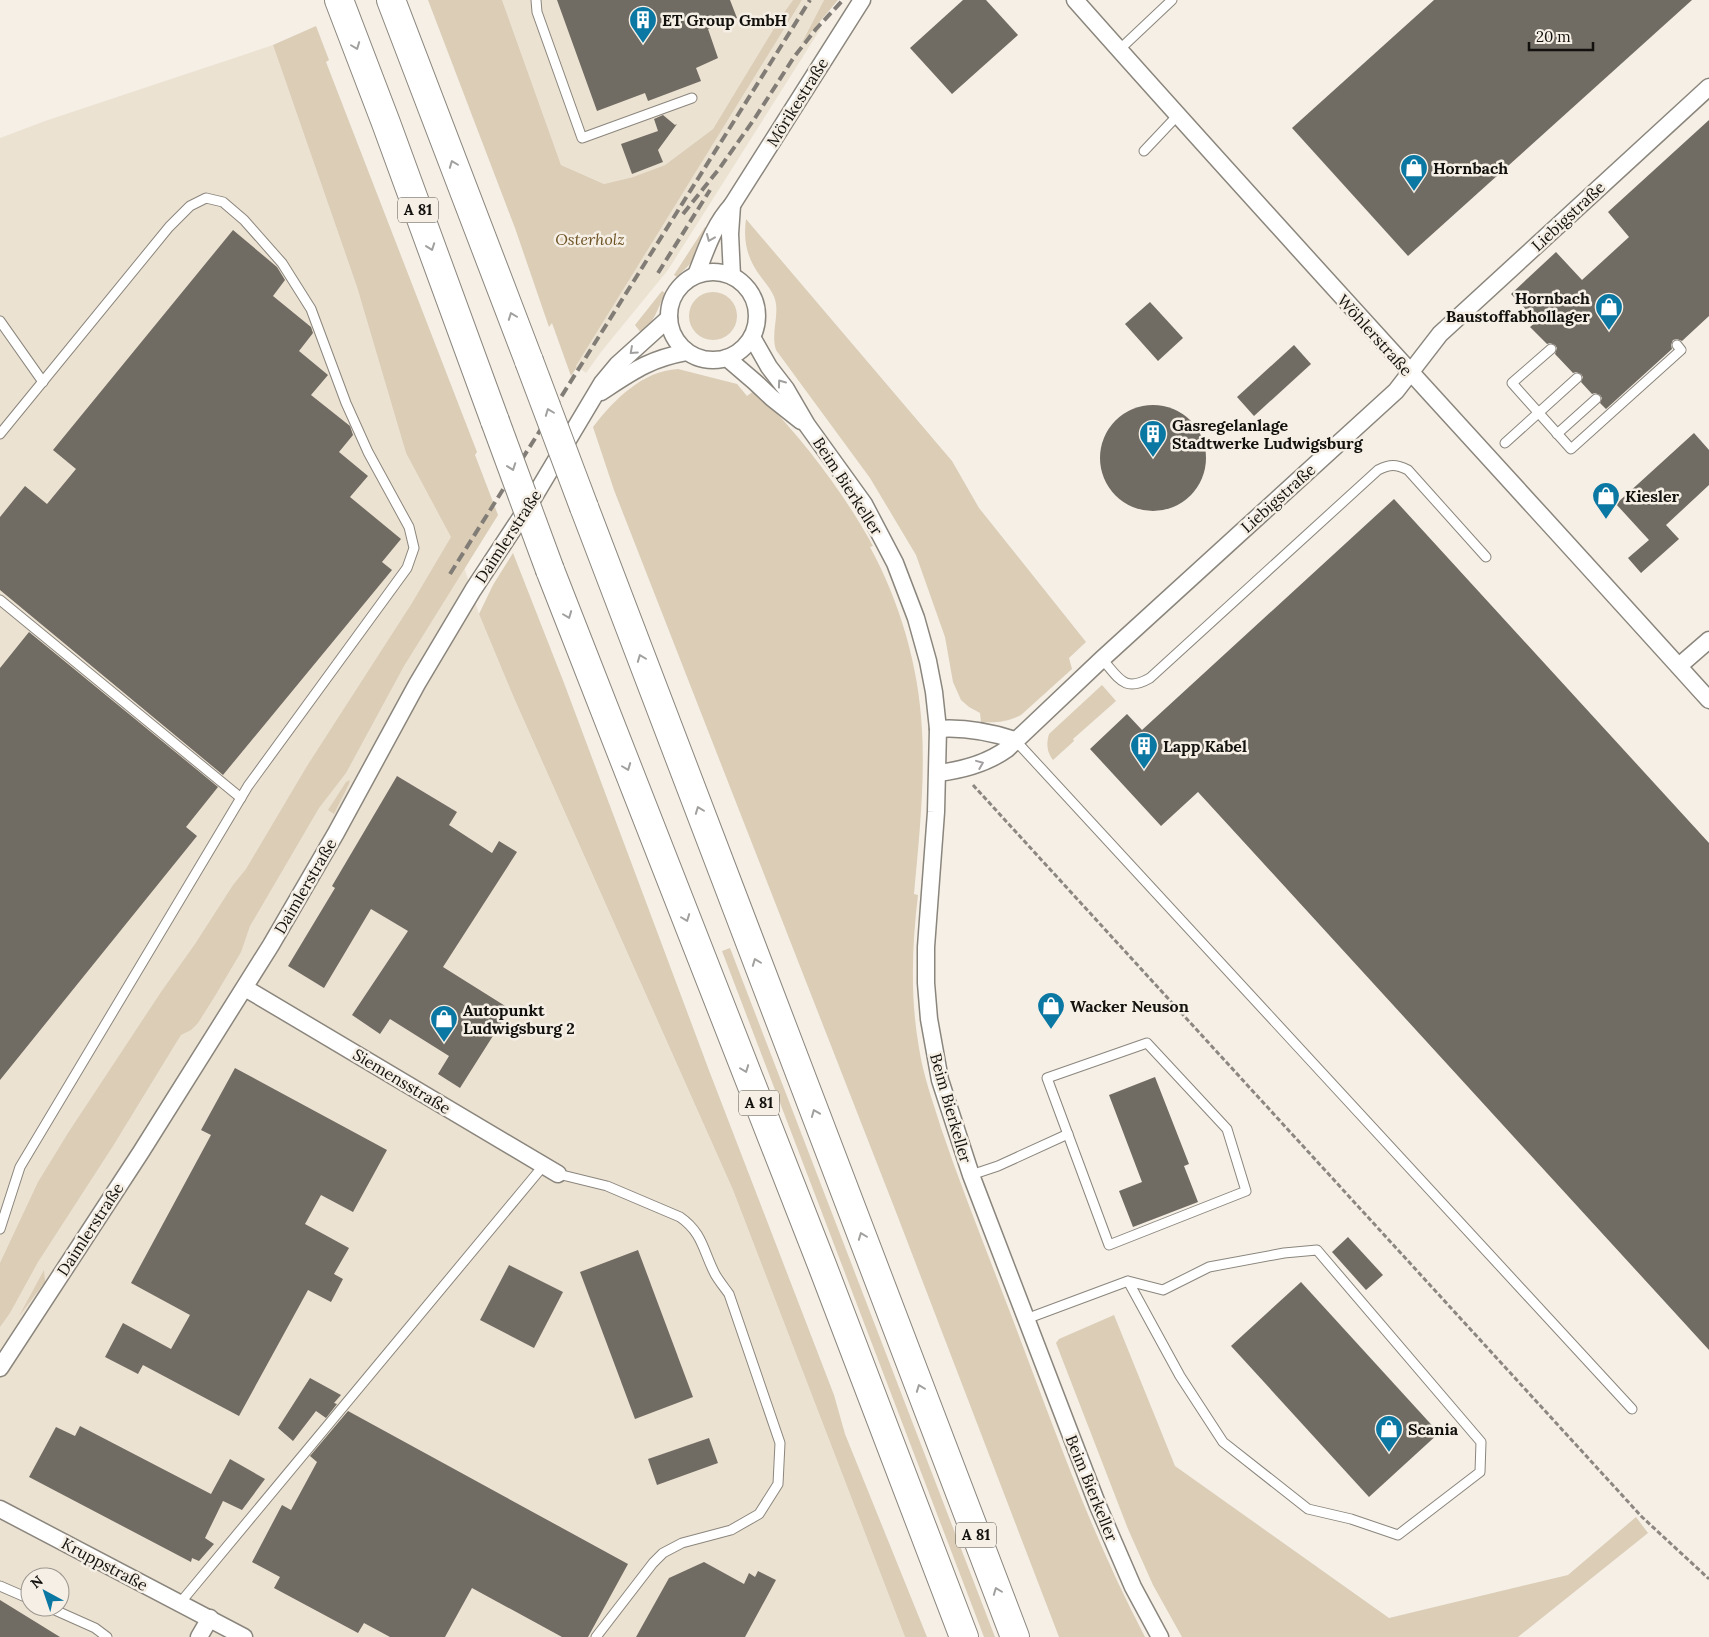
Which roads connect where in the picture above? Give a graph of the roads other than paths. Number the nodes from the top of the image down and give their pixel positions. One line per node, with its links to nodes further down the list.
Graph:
1 (339, 0): 61 (highway, A 81, one-way to 61, bridge)
2 (391, 0): 62 (highway, A 81, one-way to 2, bridge)
3 (536, 0): 9 (lane)
4 (862, 0): 12 (street, Mörikestraße)
5 (1075, 0): 7 (street, Wöhlerstraße)
6 (1172, 0): 7 (lane)
7 (1119, 50): 10 (street, Wöhlerstraße)
8 (1709, 86): 22 (street, Liebigstraße)
9 (692, 98)
10 (1177, 116): 11 (lane); 22 (street, Wöhlerstraße)
11 (1144, 151)
12 (732, 205): 13 (street, Mörikestraße, one-way to 13); 14 (street, Mörikestraße)
13 (696, 276): 14 (street); 15 (street)
14 (732, 276): 17 (street)
15 (669, 318): 20 (street); 25 (street, Daimlerstraße, one-way to 25)
16 (0, 321): 24 (lane)
17 (752, 337): 21 (street); 28 (street, Beim Bierkeller, one-way to 17)
18 (1677, 345): 30 (lane)
19 (1551, 349): 27 (lane)
20 (687, 352): 21 (street); 25 (street, Daimlerstraße)
21 (727, 358): 28 (street, Beim Bierkeller)
22 (1410, 373): 35 (street, Liebigstraße); 36 (street, Wöhlerstraße)
23 (1578, 378): 27 (lane)
24 (43, 382): 29 (lane); 41 (lane)
25 (595, 396): 42 (street, Daimlerstraße)
26 (1596, 399): 30 (lane)
27 (1538, 413): 30 (lane); 31 (lane)
28 (806, 425): 38 (street, Beim Bierkeller)
29 (0, 434)
30 (1557, 434)
31 (1505, 443)
32 (1486, 557): 35 (lane)
33 (0, 600): 41 (lane)
34 (1709, 640): 36 (street)
35 (1102, 659): 39 (street, Liebigstraße)
36 (1679, 666): 37 (street, Wöhlerstraße)
37 (1709, 700)
38 (938, 729): 39 (street); 40 (street, Beim Bierkeller)
39 (1016, 740): 40 (street, Liebigstraße, one-way to 39); 50 (lane)
40 (938, 773): 45 (street, Beim Bierkeller)
41 (241, 798): 46 (lane)
42 (244, 988): 44 (street, Siemensstraße); 49 (street, Daimlerstraße)
43 (1068, 1134): 43 (lane); 45 (lane)
44 (551, 1170): 54 (lane); 60 (lane)
45 (971, 1175): 48 (street, Beim Bierkeller)
46 (0, 1229)
47 (1128, 1281): 47 (lane); 48 (lane)
48 (1026, 1318): 63 (street, Beim Bierkeller)
49 (0, 1368)
50 (1632, 1409)
51 (0, 1509): 54 (street, Kruppstraße)
52 (0, 1586): 53 (lane)
53 (20, 1595)
54 (180, 1603): 56 (street, Kruppstraße)
55 (70, 1617): 57 (lane)
56 (210, 1618): 58 (street); 59 (street, Kruppstraße)
57 (107, 1637)
58 (199, 1637)
59 (244, 1637)
60 (596, 1637)
61 (964, 1637)
62 (1015, 1637)
63 (1160, 1637)

